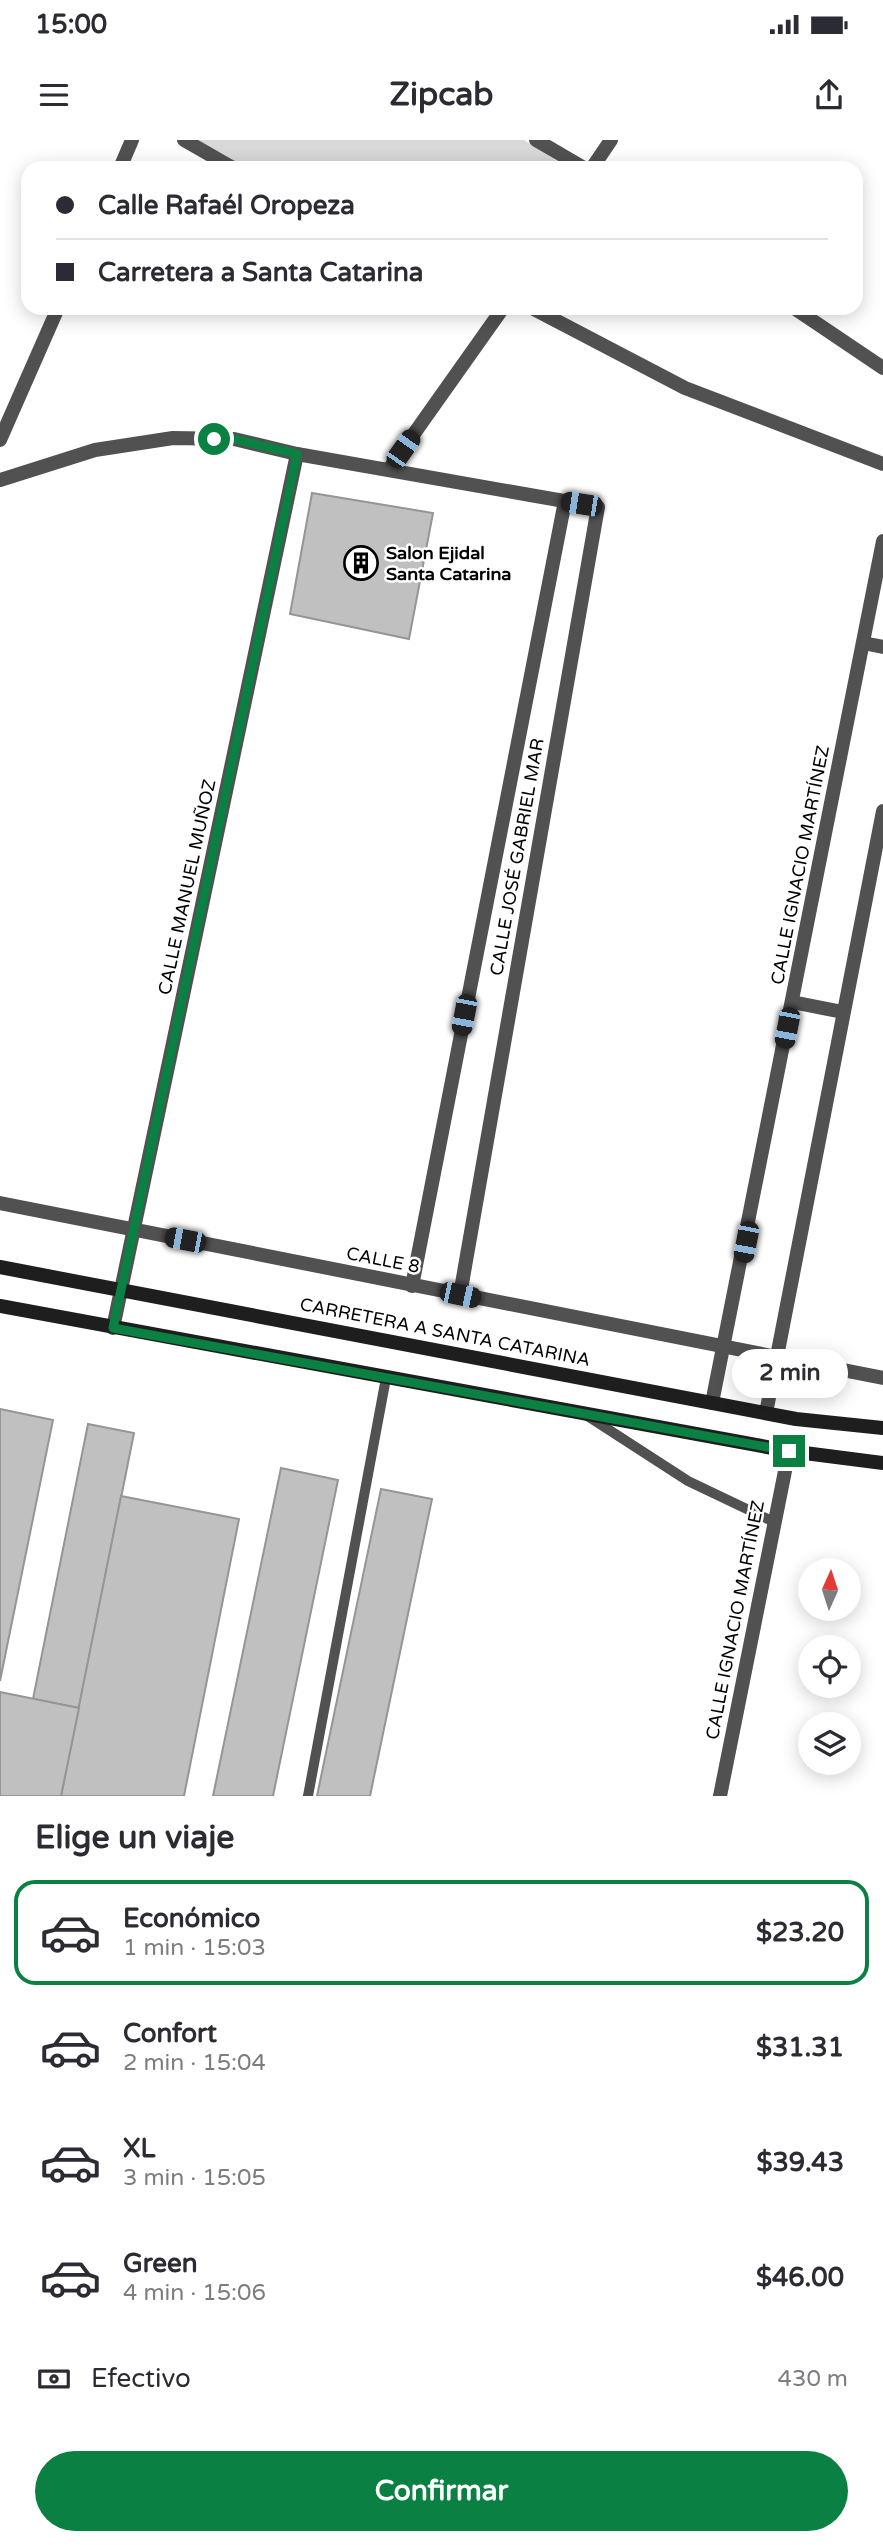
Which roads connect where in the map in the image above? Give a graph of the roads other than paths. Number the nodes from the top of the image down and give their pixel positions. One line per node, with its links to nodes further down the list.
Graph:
1 (132, 140): 5 (street)
2 (184, 140): 6 (street)
3 (536, 140): 7 (street)
4 (611, 140): 8 (street)
5 (123, 161)
6 (221, 161)
7 (572, 161)
8 (597, 161)
9 (55, 315): 14 (street)
10 (498, 315): 17 (street)
11 (546, 315): 16 (street)
12 (804, 315): 13 (street)
13 (883, 368)
14 (0, 440)
15 (297, 454): 17 (street); 18 (street); 27 (street, CALLE MANUEL MUÑOZ)
16 (883, 464)
17 (389, 469): 19 (street)
18 (0, 480)
19 (565, 502): 29 (street, CALLE JOSÉ GABRIEL MAR); 31 (street, CALLE JOSÉ GABRIEL MAR)
20 (883, 541): 21 (street, CALLE IGNACIO MARTÍNEZ)
21 (863, 643): 22 (street); 24 (street, CALLE IGNACIO MARTÍNEZ)
22 (883, 647)
23 (883, 811): 25 (street)
24 (792, 1002): 25 (street); 34 (street, CALLE IGNACIO MARTÍNEZ)
25 (843, 1012): 35 (street)
26 (0, 1203): 27 (street, CALLE 8)
27 (134, 1230): 29 (street, CALLE 8); 30 (street, CALLE MANUEL MUÑOZ)
28 (0, 1267): 30 (main road, CARRETERA A SANTA CATARINA)
29 (412, 1286): 31 (street, CALLE 8)
30 (122, 1290): 33 (street, CALLE MANUEL MUÑOZ); 38 (main road, CARRETERA A SANTA CATARINA)
31 (460, 1295): 34 (street, CALLE 8)
32 (0, 1306): 33 (main road)
33 (113, 1328): 36 (main road)
34 (724, 1348): 35 (street, CALLE 8); 38 (street, CALLE IGNACIO MARTÍNEZ)
35 (775, 1359): 37 (street, CALLE 8); 40 (street)
36 (386, 1378): 39 (main road); 45 (lane)
37 (883, 1378)
38 (712, 1403): 40 (main road, CARRETERA A SANTA CATARINA)
39 (584, 1413): 42 (main road); 44 (lane)
40 (766, 1413): 41 (main road, CARRETERA A SANTA CATARINA)
41 (883, 1428)
42 (789, 1451): 43 (main road); 44 (street, CALLE IGNACIO MARTÍNEZ)
43 (883, 1463)
44 (774, 1522): 46 (street, CALLE IGNACIO MARTÍNEZ)
45 (308, 1796)
46 (720, 1796)

